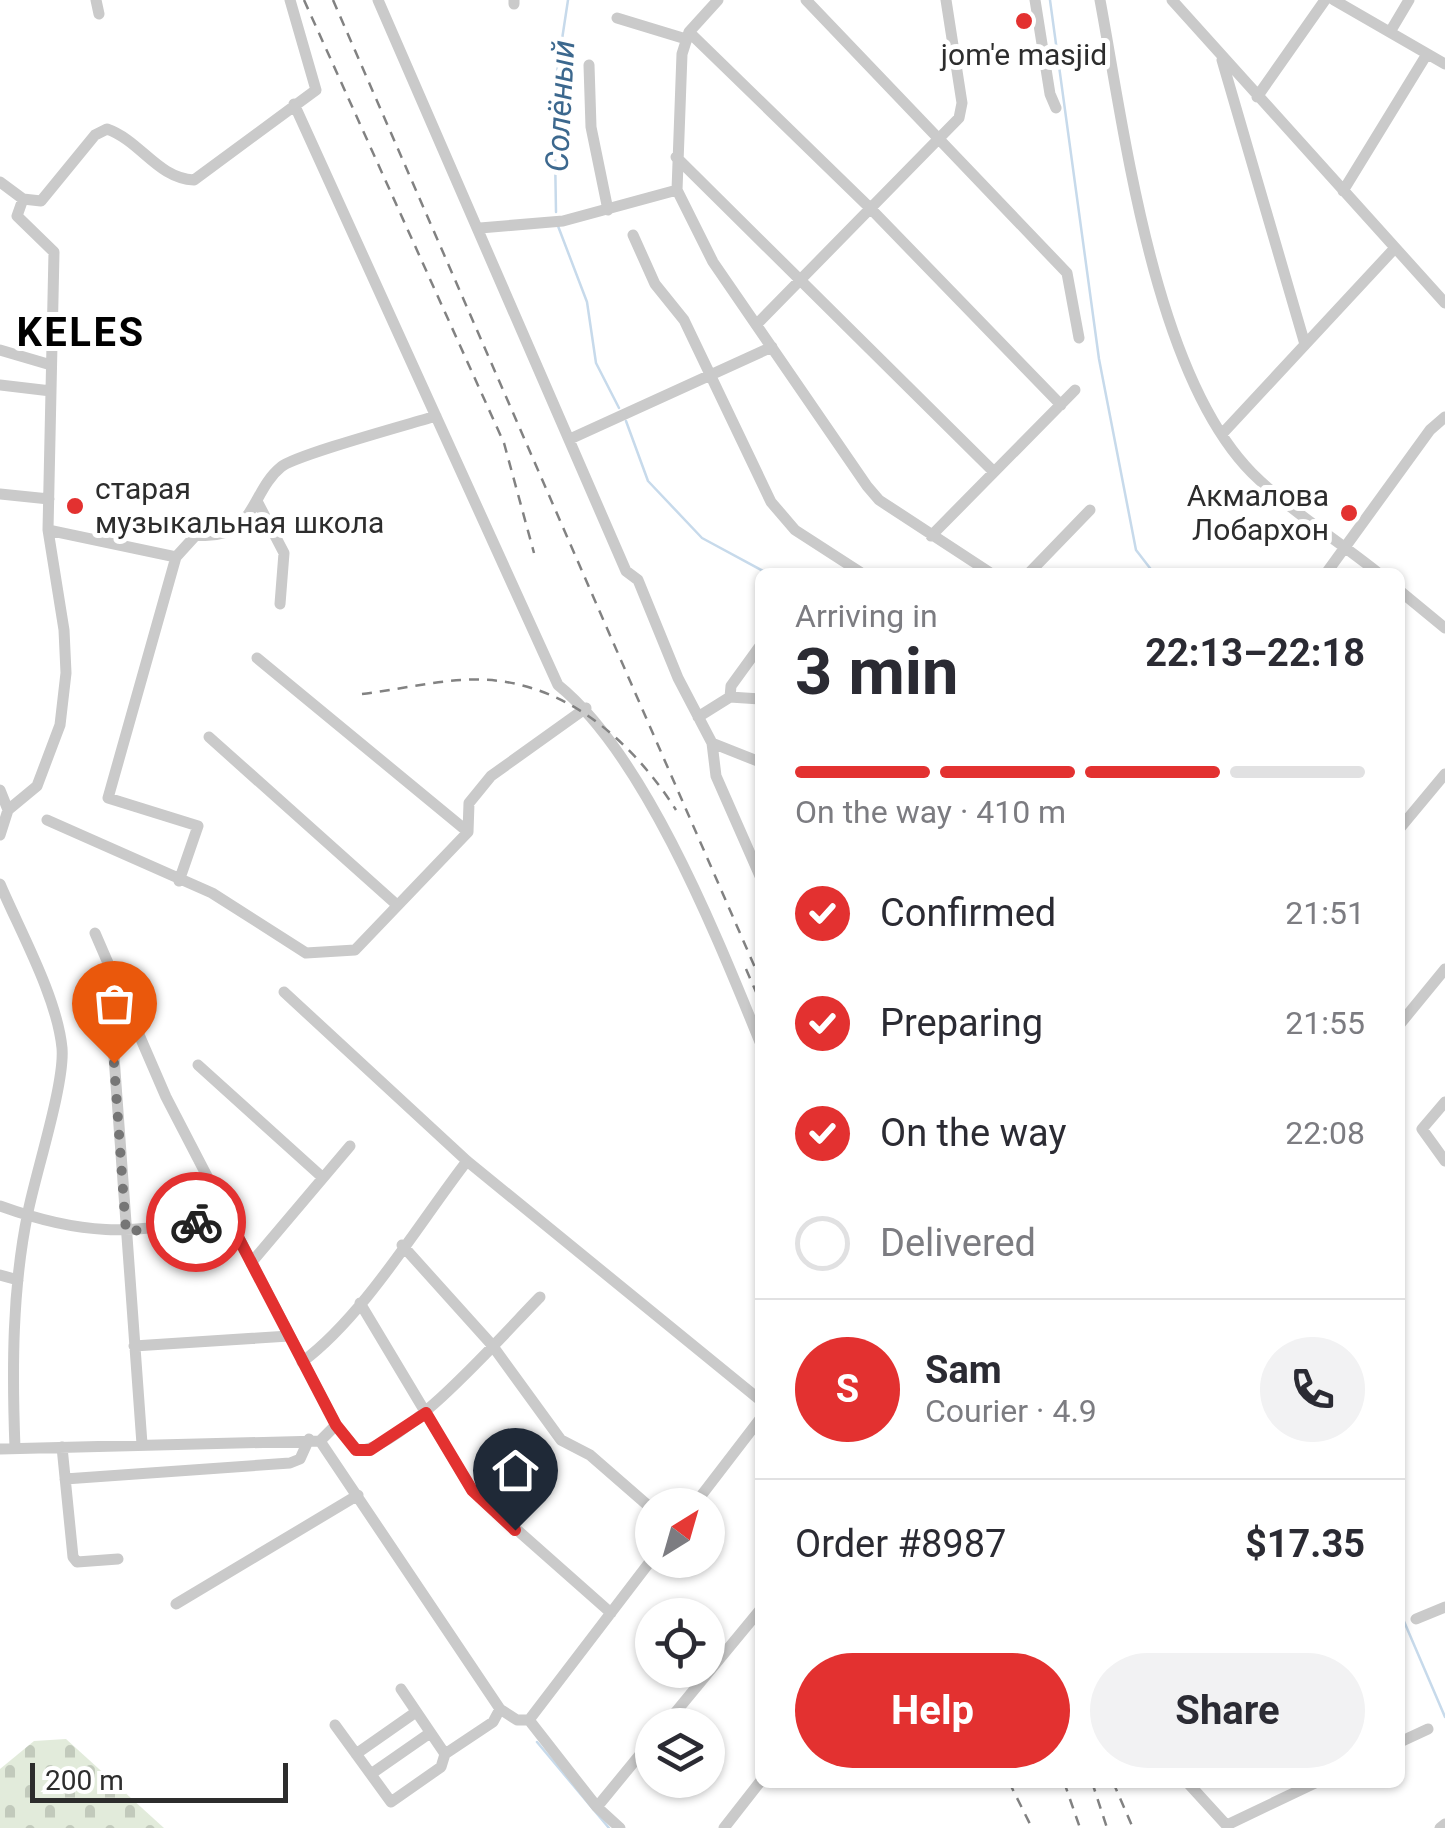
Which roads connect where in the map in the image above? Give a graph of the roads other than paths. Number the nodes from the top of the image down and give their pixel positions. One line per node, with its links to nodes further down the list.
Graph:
1 (96, 0): 13 (street)
2 (290, 0): 22 (street)
3 (378, 0): 32 (street)
4 (718, 0): 16 (street)
5 (806, 0): 24 (street)
6 (946, 0): 24 (street)
7 (1035, 0): 23 (street)
8 (1100, 0): 50 (street)
9 (1172, 0): 18 (street)
10 (1324, 0): 21 (street)
11 (1334, 0): 15 (street)
12 (1410, 0): 15 (street)
13 (99, 14)
14 (617, 18): 16 (street)
15 (1390, 32): 17 (street)
16 (687, 35): 25 (street); 30 (street)
17 (1427, 54): 19 (street); 28 (street)
18 (1221, 56): 21 (street); 39 (street)
19 (1445, 64)
20 (589, 65): 31 (street)
21 (1258, 97): 28 (street)
22 (294, 104): 29 (street); 48 (street)
23 (1056, 108)
24 (939, 138): 30 (street); 38 (street)
25 (676, 157): 27 (street); 35 (street)
26 (0, 182): 29 (street)
27 (676, 190): 31 (street); 37 (street)
28 (1343, 191): 34 (street)
29 (23, 198): 42 (street)
30 (870, 208): 35 (street); 47 (street)
31 (608, 210): 32 (street)
32 (480, 228): 51 (street)
33 (633, 235): 43 (street)
34 (1394, 249): 36 (street); 39 (street)
35 (801, 279): 37 (street); 52 (street)
36 (1445, 303)
37 (758, 324): 40 (street)
38 (1078, 338)
39 (1304, 342): 50 (street)
40 (772, 347): 43 (street); 58 (street)
41 (0, 350): 42 (street)
42 (52, 365): 46 (street)
43 (711, 377): 51 (street); 61 (street)
44 (0, 385): 46 (street)
45 (1075, 390): 47 (street)
46 (51, 391): 54 (street)
47 (1061, 405): 52 (street)
48 (436, 416): 55 (street); 73 (street)
49 (1445, 418): 59 (street)
50 (1222, 434): 59 (street)
51 (570, 439): 74 (street)
52 (994, 472): 58 (street)
53 (0, 494): 54 (street)
54 (49, 499): 57 (street)
55 (258, 502): 60 (street); 67 (street)
56 (1090, 510): 63 (street)
57 (48, 530): 60 (street); 80 (street)
58 (931, 536): 62 (street)
59 (1344, 546): 64 (street); 65 (street)
60 (176, 557): 86 (street)
61 (854, 568)
62 (982, 568)
63 (1034, 568)
64 (1330, 568)
65 (1372, 568)
66 (1405, 595): 68 (street)
67 (280, 604)
68 (1445, 628)
69 (755, 653): 71 (street)
70 (257, 658): 83 (street)
71 (730, 696): 72 (street); 74 (street)
72 (755, 698)
73 (586, 708): 83 (street); 94 (street)
74 (698, 717): 76 (street)
75 (209, 737): 88 (street)
76 (712, 743): 77 (street); 85 (street)
77 (755, 760)
78 (1445, 774): 82 (street)
79 (0, 790): 80 (street)
80 (8, 810): 84 (street)
81 (47, 820): 86 (street)
82 (1405, 822)
83 (468, 832): 88 (street)
84 (0, 834)
85 (755, 865)
86 (179, 881): 88 (street)
87 (0, 884): 102 (street)
88 (397, 906)
89 (95, 933): 103 (street)
90 (1445, 969): 92 (street)
91 (284, 992): 98 (street)
92 (1405, 1018)
93 (112, 1030): 104 (street)
94 (755, 1031)
95 (198, 1064): 100 (street)
96 (1445, 1102): 99 (street)
97 (350, 1146): 100 (street)
98 (468, 1161): 105 (street); 116 (street)
99 (1445, 1161)
100 (322, 1178): 106 (street)
101 (0, 1206): 102 (street)
102 (27, 1215): 104 (street); 108 (street)
103 (228, 1218): 104 (street); 106 (street)
104 (126, 1232): 113 (street)
105 (402, 1245): 110 (street); 112 (street)
106 (251, 1262): 111 (street)
107 (0, 1276): 108 (street)
108 (18, 1280): 115 (street)
109 (540, 1297): 112 (street)
110 (360, 1303): 114 (street); 117 (street)
111 (289, 1336): 113 (street); 114 (street)
112 (492, 1345): 117 (street); 127 (street)
113 (134, 1346): 121 (street)
114 (302, 1362): 118 (street)
115 (6, 1376): 123 (street)
116 (755, 1396)
117 (426, 1413): 118 (street); 133 (street)
118 (336, 1425): 120 (street)
119 (755, 1426): 126 (street)
120 (314, 1440): 121 (street); 125 (street); 128 (street)
121 (142, 1444): 122 (street)
122 (62, 1447): 123 (street); 125 (street)
123 (15, 1448): 124 (street)
124 (0, 1449)
125 (65, 1479): 129 (street)
126 (707, 1488)
127 (635, 1494)
128 (358, 1495): 131 (street); 138 (street)
129 (118, 1559)
130 (638, 1578): 133 (street)
131 (176, 1604)
132 (1445, 1607): 135 (street)
133 (611, 1613): 140 (street)
134 (755, 1616): 137 (street)
135 (1416, 1619)
136 (401, 1689): 139 (street)
137 (679, 1708)
138 (500, 1709): 140 (street); 146 (street)
139 (416, 1712): 143 (street); 145 (street)
140 (530, 1720): 152 (street)
141 (335, 1725): 145 (street)
142 (1428, 1729): 144 (street)
143 (430, 1732): 146 (street); 148 (street)
144 (1405, 1740)
145 (356, 1754): 148 (street)
146 (445, 1754): 148 (street)
147 (635, 1761): 152 (street)
148 (371, 1774)
149 (755, 1788): 155 (street)
150 (1193, 1788): 153 (street)
151 (1304, 1788): 153 (street)
152 (598, 1808): 154 (street)
153 (1228, 1827)
154 (620, 1828)
155 (724, 1828)

